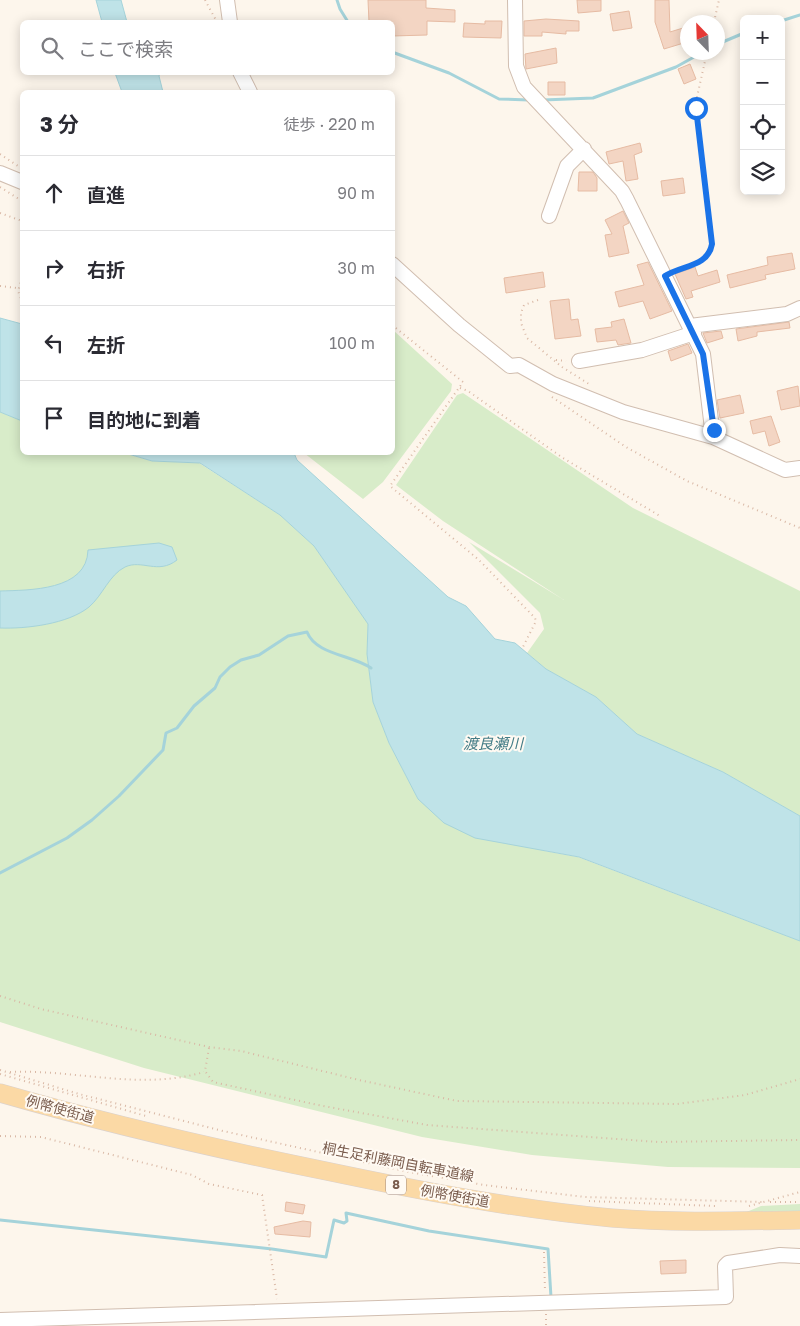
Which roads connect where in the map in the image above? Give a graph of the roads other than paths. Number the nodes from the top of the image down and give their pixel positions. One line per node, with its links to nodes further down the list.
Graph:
1 (227, 0): 3 (street)
2 (515, 0): 6 (street)
3 (230, 20)
4 (242, 75): 5 (street)
5 (249, 90)
6 (584, 149): 9 (street); 12 (street)
7 (0, 173): 8 (street)
8 (20, 181)
9 (549, 216)
10 (395, 267): 14 (street)
11 (800, 308): 12 (street)
12 (692, 329): 13 (street); 14 (street)
13 (579, 361)
14 (713, 437): 15 (street)
15 (800, 468)
16 (0, 1093): 17 (main road, 例幣使街道 / 8)
17 (800, 1220)
18 (800, 1256): 19 (street)
19 (0, 1320)

